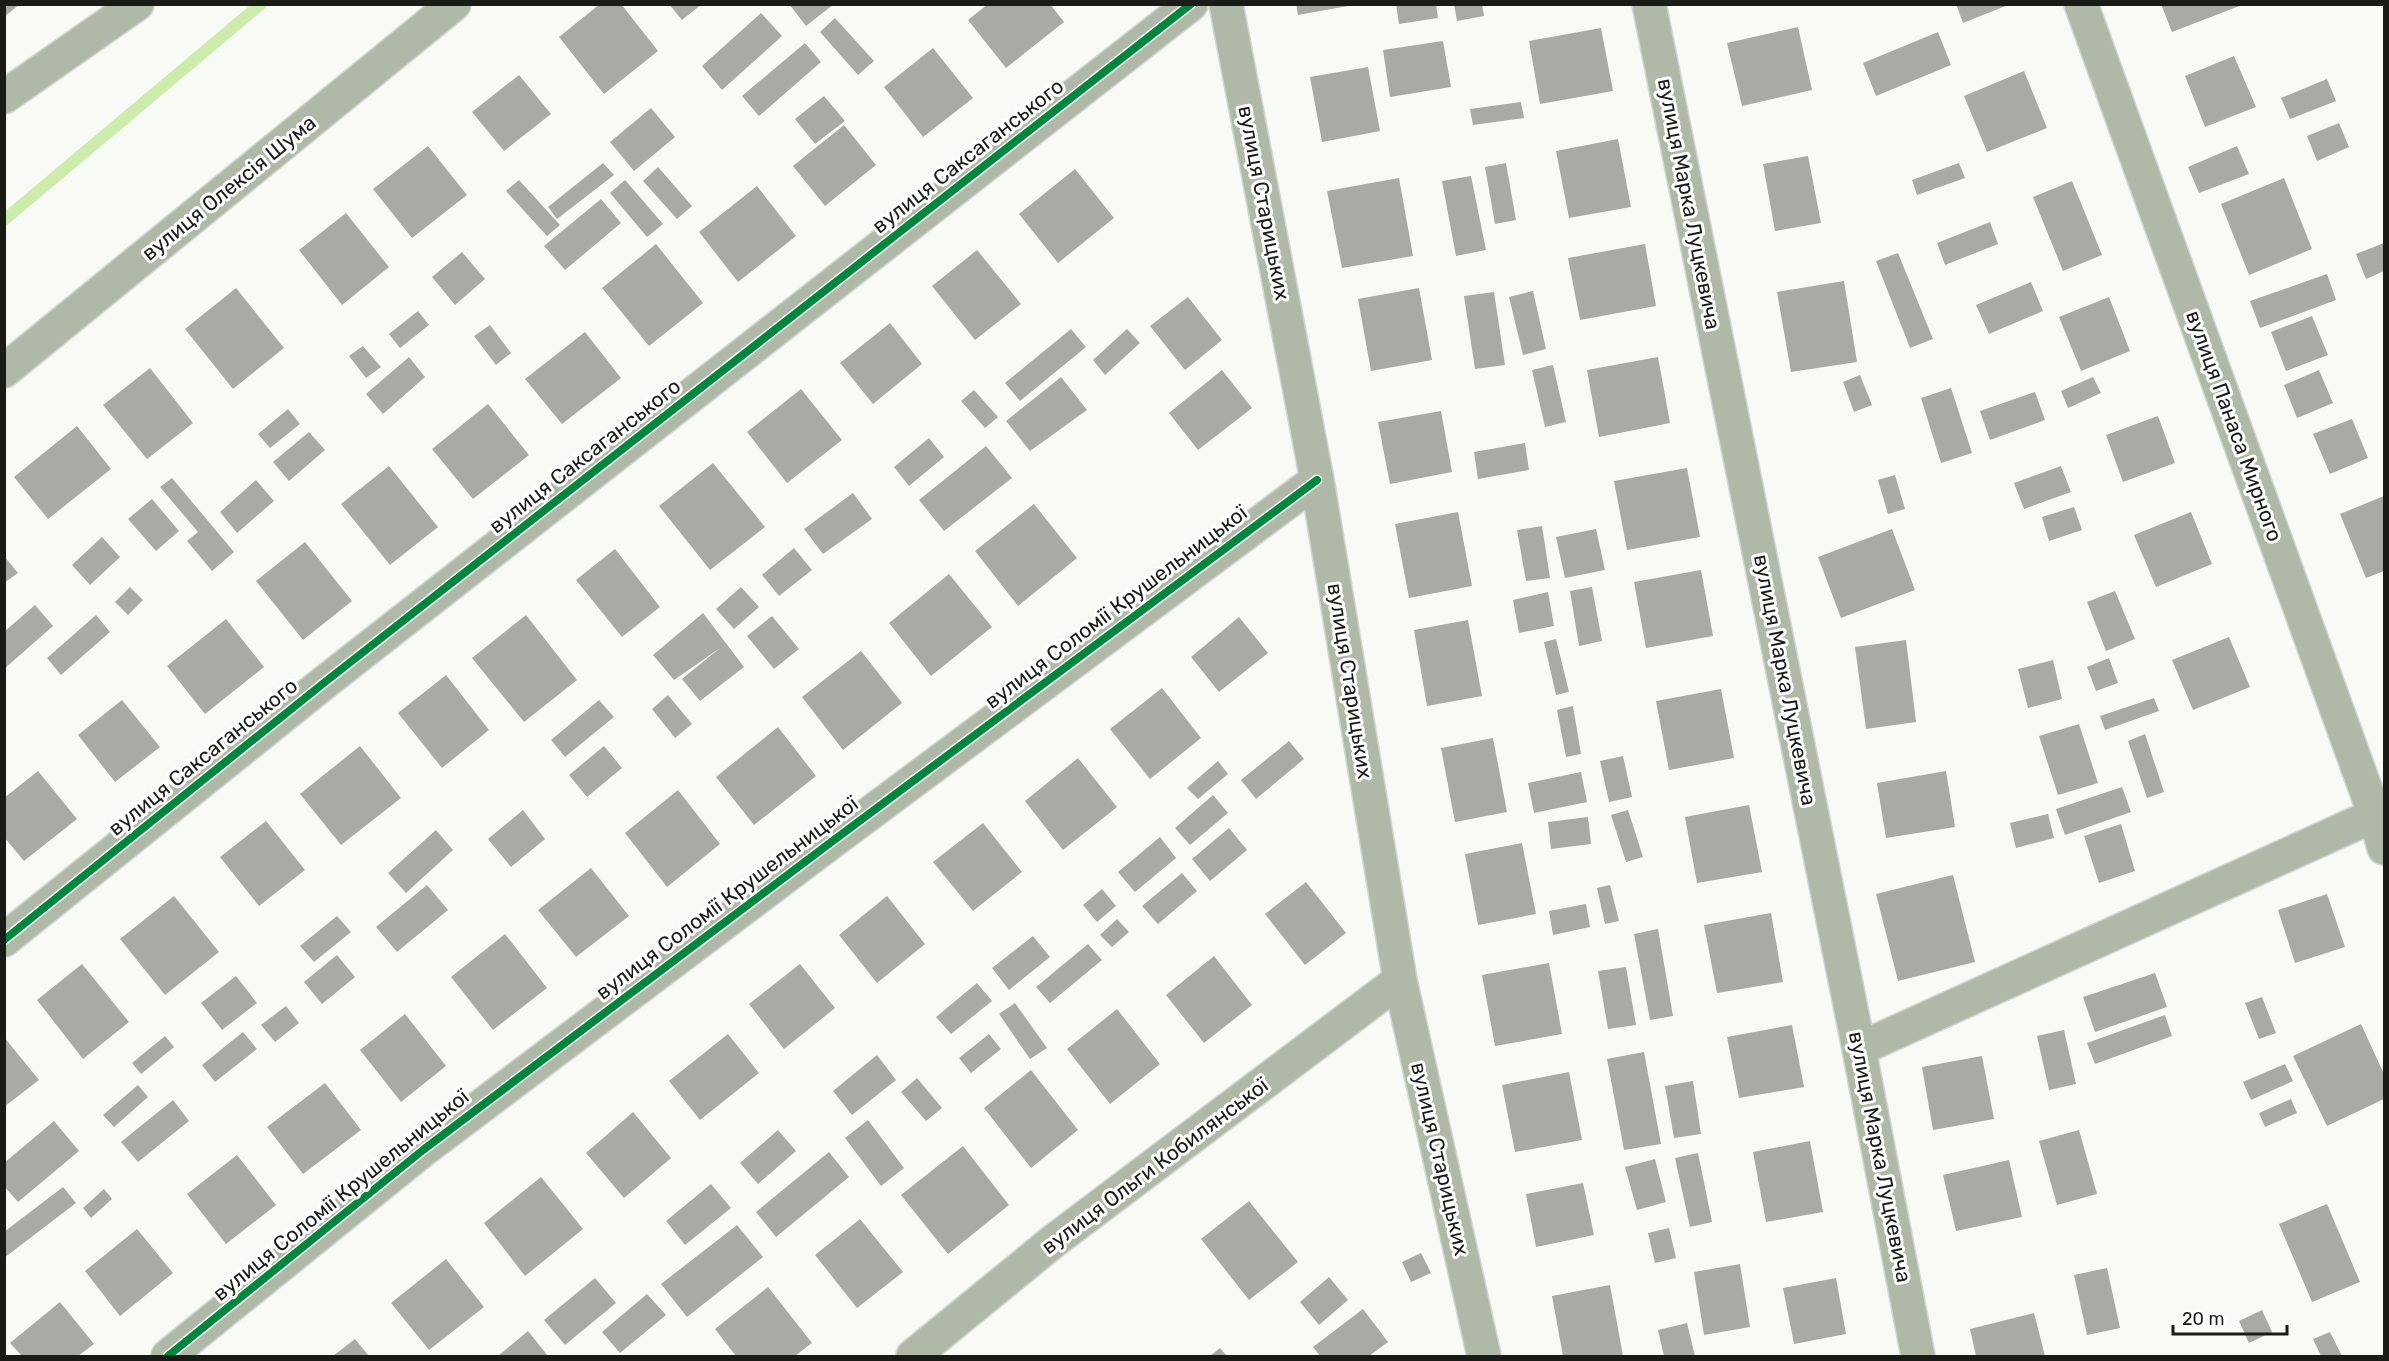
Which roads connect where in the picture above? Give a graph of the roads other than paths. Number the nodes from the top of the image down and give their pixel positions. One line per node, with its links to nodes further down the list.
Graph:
1 (137, 4): 7 (street)
2 (1191, 4): 12 (street, вулиця Саксаганського)
3 (1226, 4): 9 (street, вулиця Старицьких)
4 (1650, 4): 14 (street, вулиця Марка Луцкевича)
5 (2081, 4): 10 (street, вулиця Панаса Мирного)
6 (453, 5): 8 (street, вулиця Олексія Шума)
7 (4, 97)
8 (4, 371)
9 (1317, 480): 13 (street, вулиця Старицьких); 15 (street, вулиця Соломії Крушельницької)
10 (2374, 815): 11 (street, вулиця Панаса Мирного); 14 (street)
11 (2385, 848)
12 (4, 940)
13 (1400, 980): 16 (street, вулиця Ольги Кобилянської); 17 (street, вулиця Старицьких)
14 (1859, 1049): 18 (street, вулиця Марка Луцкевича)
15 (168, 1356)
16 (913, 1356)
17 (1484, 1356)
18 (1918, 1356)

